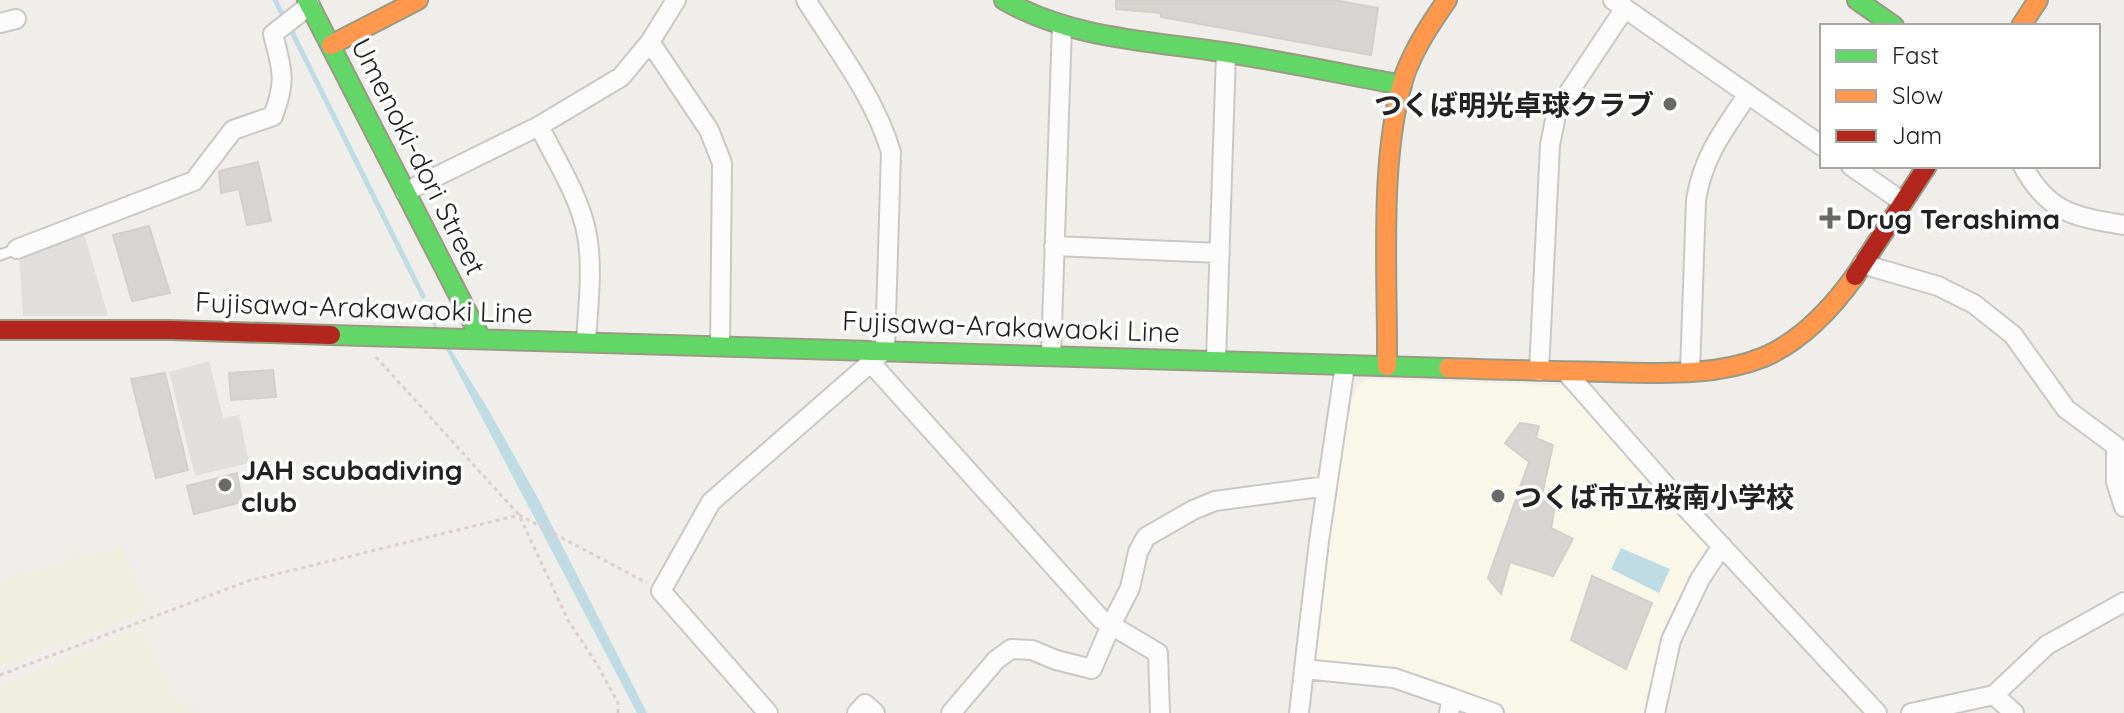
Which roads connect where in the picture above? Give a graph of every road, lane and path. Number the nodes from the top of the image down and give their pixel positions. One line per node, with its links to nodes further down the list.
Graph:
1 (418, 0): 15 (main road)
2 (676, 0): 14 (street)
3 (806, 0): 36 (street)
4 (1004, 0): 10 (main road)
5 (1447, 0): 17 (main road)
6 (1857, 0): 11 (main road)
7 (2038, 0): 12 (main road)
8 (308, 3): 15 (main road, Umenoki-dori Street); 28 (street)
9 (1619, 4): 18 (street); 41 (street)
10 (1041, 9): 13 (main road)
11 (1891, 24)
12 (2022, 24)
13 (1062, 25): 16 (main road); 27 (street)
14 (650, 42): 19 (street); 35 (street)
15 (331, 45): 24 (main road, Umenoki-dori Street)
16 (1226, 53): 17 (main road); 29 (street)
17 (1402, 85): 40 (main road)
18 (1748, 94): 20 (street); 43 (street)
19 (539, 126): 24 (street); 34 (street)
20 (1820, 145)
21 (1854, 168): 25 (street)
22 (1926, 168): 25 (main road, Fujisawa-Arakawaoki Line)
23 (2024, 168): 26 (street)
24 (405, 192): 33 (main road, Umenoki-dori Street)
25 (1903, 202): 30 (main road, Fujisawa-Arakawaoki Line)
26 (2124, 225)
27 (1054, 246): 29 (street); 37 (street)
28 (9, 252)
29 (1220, 253): 38 (street)
30 (1862, 264): 43 (main road, Fujisawa-Arakawaoki Line); 45 (street)
31 (0, 330): 32 (main road, Fujisawa-Arakawaoki Line)
32 (364, 336): 33 (main road, Fujisawa-Arakawaoki Line); 46 (path)
33 (481, 339): 34 (main road, Fujisawa-Arakawaoki Line)
34 (586, 342): 35 (main road, Fujisawa-Arakawaoki Line)
35 (720, 345): 36 (main road, Fujisawa-Arakawaoki Line)
36 (878, 356): 37 (main road, Fujisawa-Arakawaoki Line); 48 (street); 50 (street)
37 (1051, 356): 38 (main road, Fujisawa-Arakawaoki Line)
38 (1216, 360): 39 (main road, Fujisawa-Arakawaoki Line)
39 (1345, 365): 40 (main road, Fujisawa-Arakawaoki Line); 44 (street)
40 (1387, 366): 41 (main road, Fujisawa-Arakawaoki Line)
41 (1539, 371): 42 (main road, Fujisawa-Arakawaoki Line)
42 (1566, 372): 43 (main road, Fujisawa-Arakawaoki Line); 47 (street)
43 (1690, 372)
44 (1327, 486): 50 (street); 51 (street)
45 (2124, 507)
46 (519, 515): 48 (path); 52 (path); 55 (path)
47 (1722, 546): 63 (street); 64 (street)
48 (661, 591): 56 (street)
49 (2124, 602): 53 (street)
50 (1111, 625): 59 (street); 60 (street)
51 (1304, 669): 54 (street); 61 (street)
52 (0, 675)
53 (1994, 695): 65 (street); 66 (street)
54 (1450, 705): 62 (street)
55 (618, 713)
56 (768, 713)
57 (857, 713): 58 (street)
58 (875, 713)
59 (951, 713)
60 (1160, 713)
61 (1299, 713)
62 (1494, 713)
63 (1655, 713)
64 (1877, 713)
65 (1911, 713)
66 (2014, 713)

